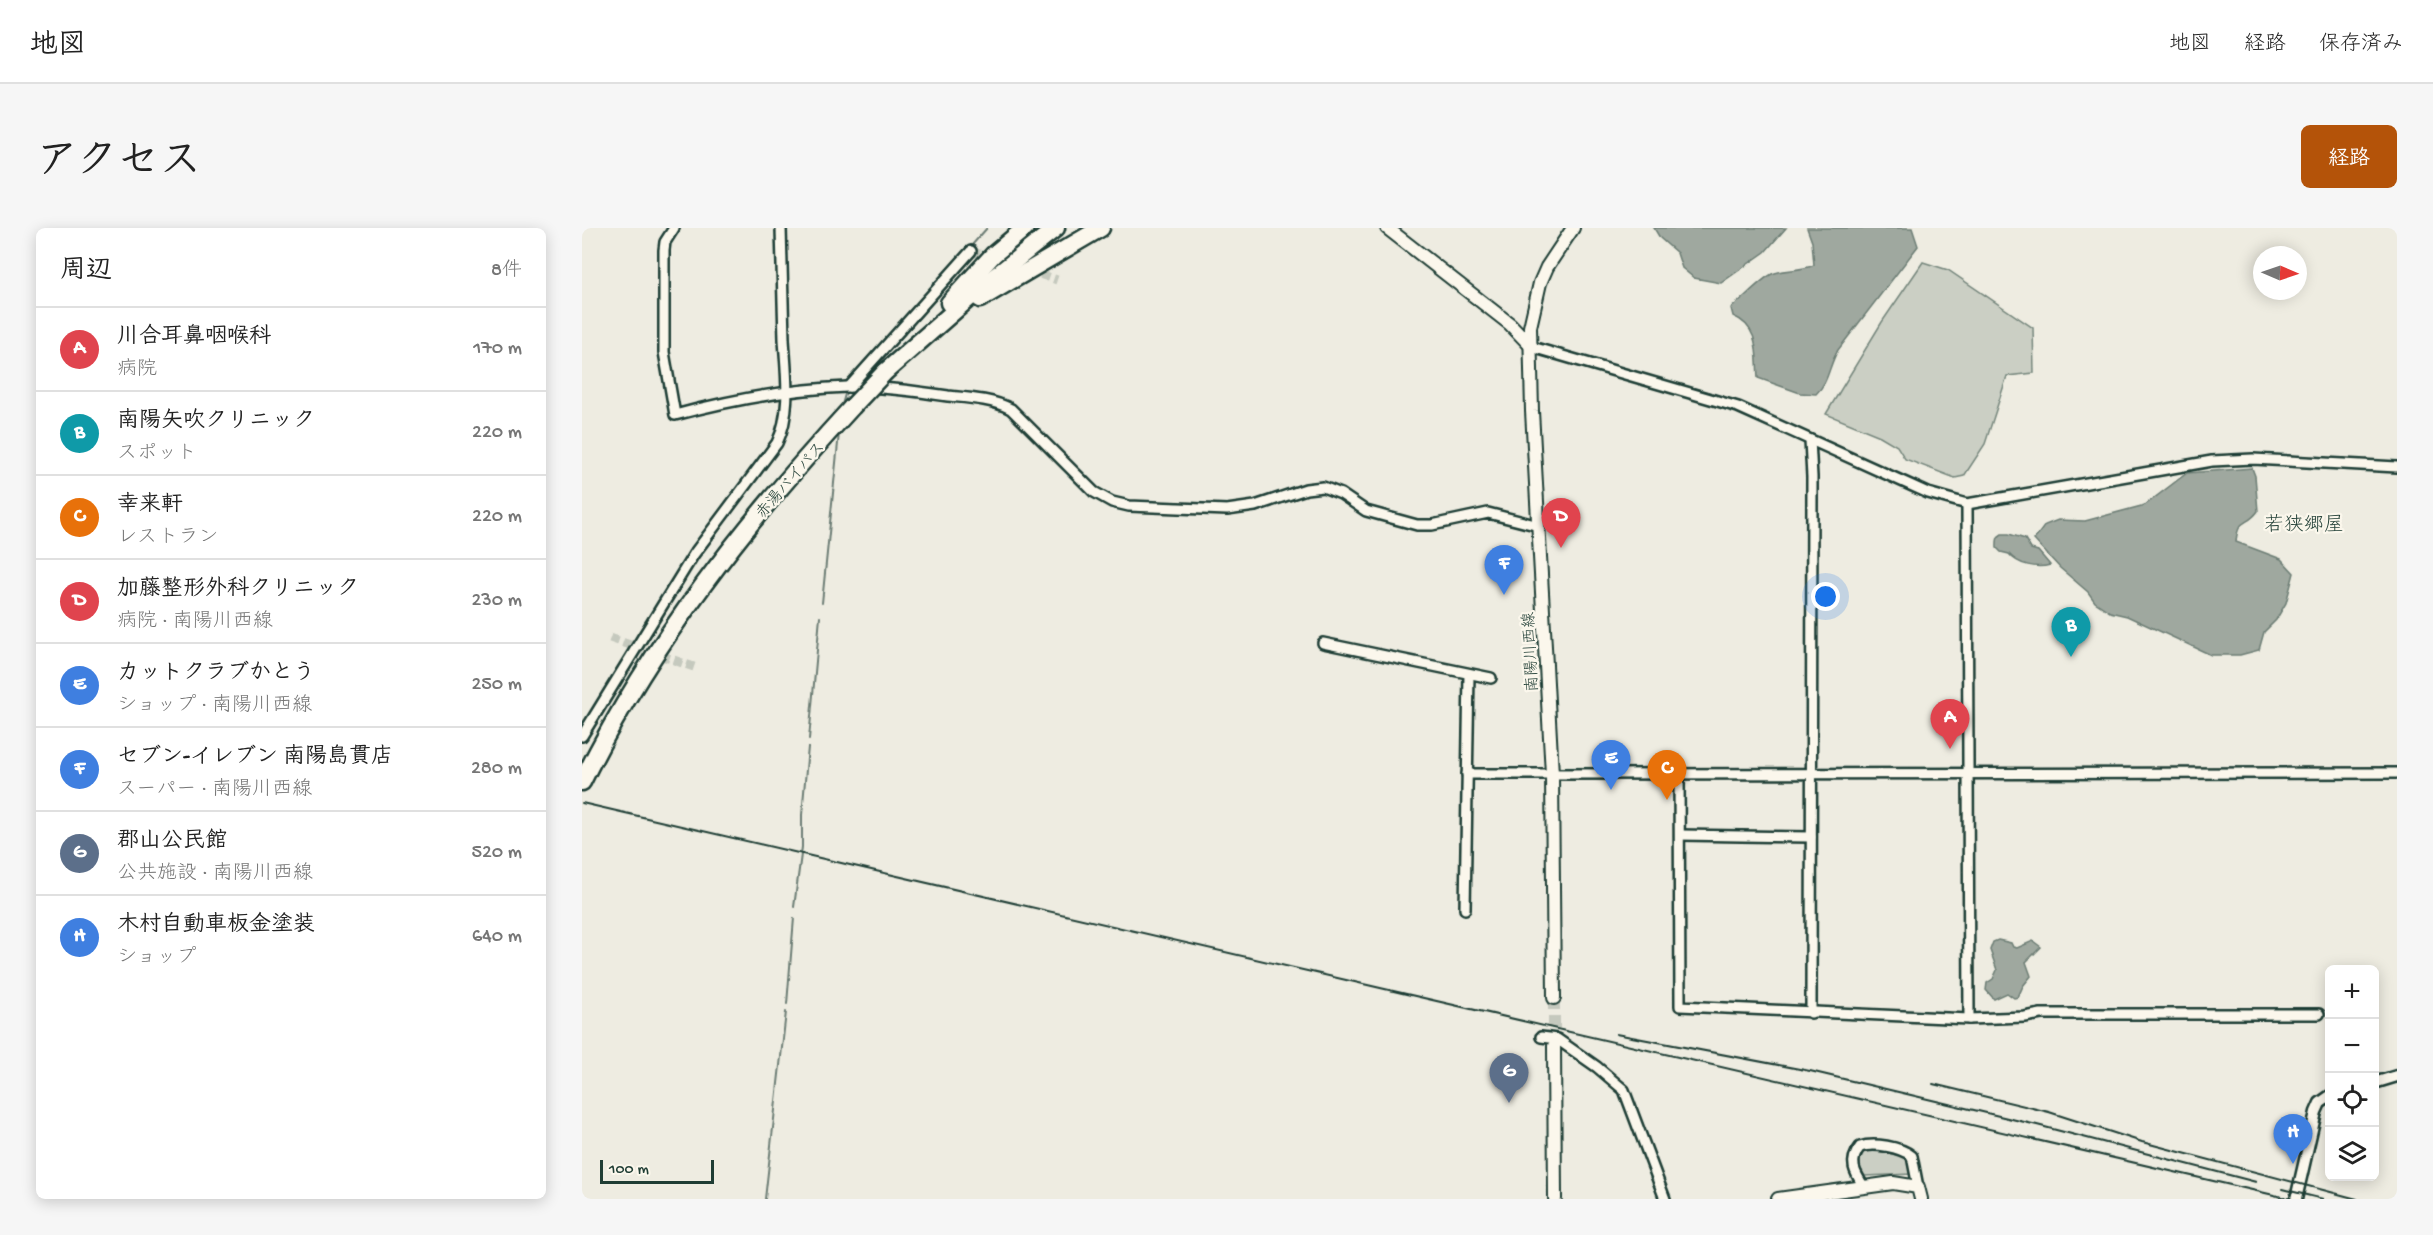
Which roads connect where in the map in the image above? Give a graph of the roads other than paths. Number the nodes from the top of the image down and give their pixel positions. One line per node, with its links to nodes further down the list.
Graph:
1 (674, 228): 13 (street)
2 (781, 228): 13 (street)
3 (1025, 228): 11 (highway)
4 (1056, 228): 9 (highway, 赤湯バイパス)
5 (1101, 228): 9 (highway)
6 (1387, 228): 10 (main road)
7 (1573, 228): 10 (main road, 南陽川西線)
8 (971, 251): 12 (street)
9 (938, 324): 11 (highway, 赤湯バイパス)
10 (1532, 347): 14 (street); 17 (main road, 南陽川西線)
11 (885, 372): 28 (highway, 赤湯バイパス, bridge)
12 (849, 387): 13 (street); 17 (street)
13 (786, 392): 21 (street)
14 (1810, 440): 16 (street); 26 (street)
15 (2397, 467): 16 (street)
16 (1967, 504): 27 (street)
17 (1539, 526): 25 (main road, 南陽川西線)
18 (1323, 644): 19 (street)
19 (1469, 674): 20 (street); 24 (street)
20 (1491, 678)
21 (582, 736)
22 (1679, 773): 25 (street); 26 (street); 29 (street)
23 (2397, 773): 27 (street)
24 (1467, 774): 25 (street); 31 (street)
25 (1552, 774): 32 (main road, 南陽川西線)
26 (1812, 774): 27 (street); 30 (street)
27 (1969, 775): 35 (street)
28 (582, 782)
29 (1680, 835): 30 (street); 33 (street)
30 (1811, 837): 33 (street)
31 (1465, 909)
32 (1554, 998)
33 (1811, 1013): 35 (street)
34 (2319, 1014): 35 (street)
35 (1969, 1019)
36 (1541, 1037): 45 (street)
37 (1554, 1047): 44 (main road)
38 (2397, 1076): 39 (street)
39 (2379, 1081)
40 (2325, 1100): 47 (street)
41 (1864, 1187): 42 (main road); 42 (street); 43 (main road)
42 (1920, 1193)
43 (1812, 1197): 46 (main road)
44 (1555, 1199)
45 (1665, 1199)
46 (1778, 1199)
47 (2296, 1199)

